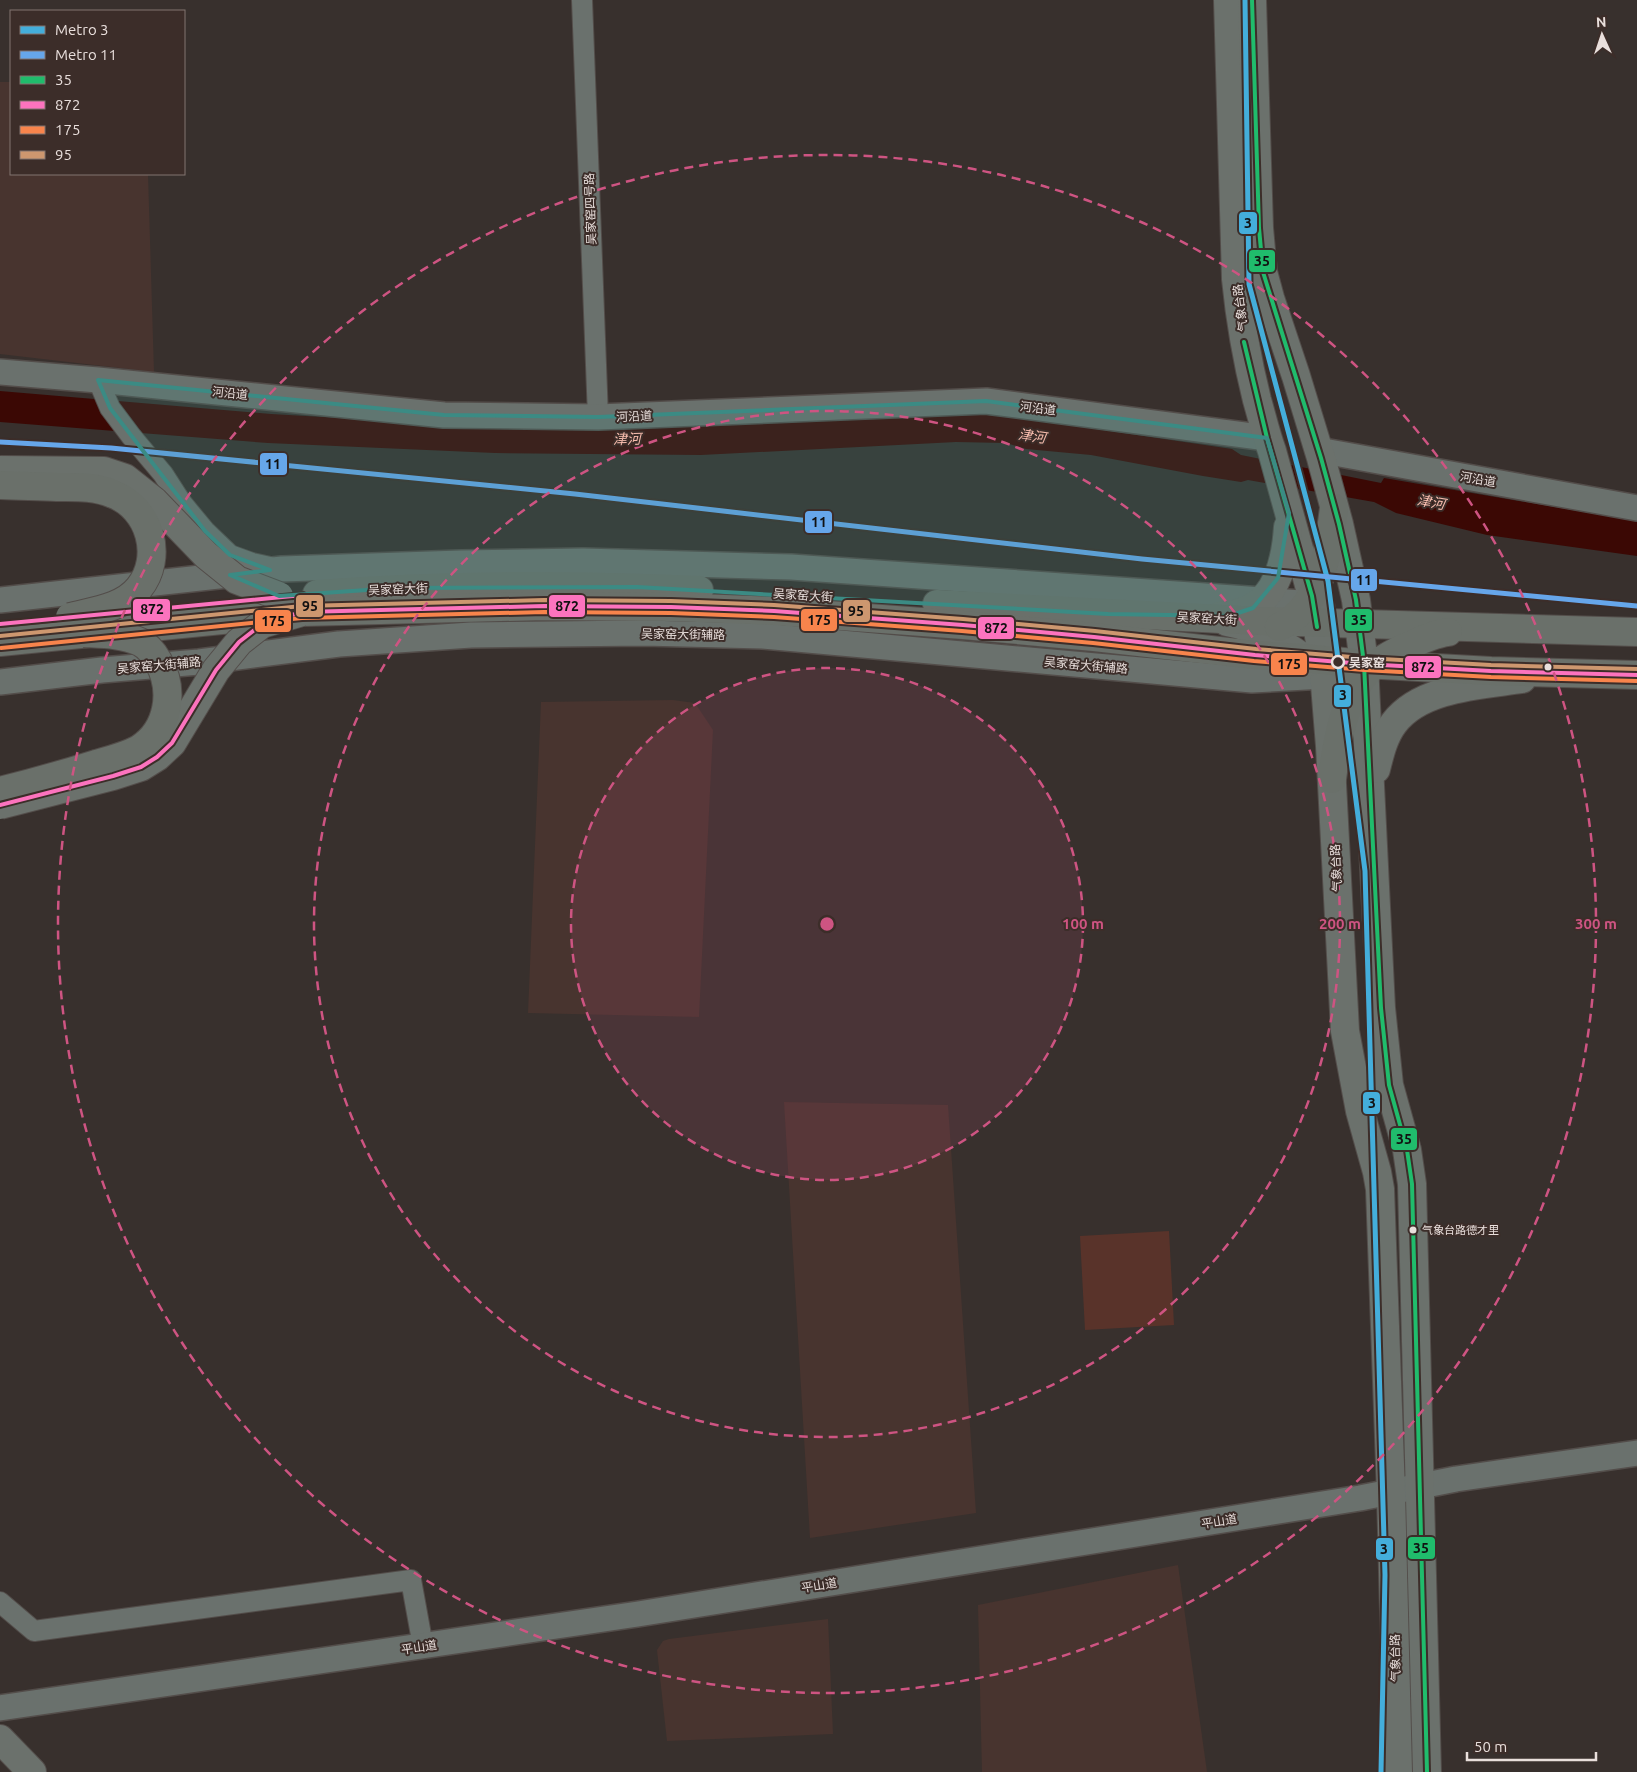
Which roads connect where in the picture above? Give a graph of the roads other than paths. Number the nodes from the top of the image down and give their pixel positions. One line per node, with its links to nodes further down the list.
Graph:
1 (582, 0): 6 (street, 吴家窑四号路)
2 (1228, 0): 7 (main road, 气象台路)
3 (1252, 0): 8 (main road)
4 (0, 372): 5 (street, 河沿道)
5 (98, 380): 6 (street, 河沿道); 14 (street)
6 (598, 417): 7 (street, 河沿道)
7 (1270, 445): 13 (main road, 气象台路)
8 (1319, 454): 11 (main road); 12 (street, 河沿道)
9 (0, 470): 15 (main road, bridge)
10 (0, 485): 24 (highway, bridge)
11 (1334, 508): 18 (highway); 23 (main road)
12 (1637, 508)
13 (1289, 513): 17 (main road); 18 (main road, 气象台路)
14 (282, 569): 16 (street); 17 (street)
15 (279, 596): 20 (highway, 吴家窑大街); 24 (highway, 吴家窑大街, bridge)
16 (0, 600)
17 (1262, 600): 18 (street); 21 (main road)
18 (1308, 610): 21 (highway, 吴家窑大街); 23 (highway, 吴家窑大街); 27 (highway); 30 (main road, 气象台路)
19 (302, 612): 20 (highway, 吴家窑大街); 24 (highway, 吴家窑大街, bridge); 39 (main road, bridge)
20 (964, 616): 21 (highway, 吴家窑大街); 28 (highway, 吴家窑大街)
21 (1198, 617): 27 (main road)
22 (0, 624): 24 (highway, 吴家窑大街)
23 (1359, 624): 25 (highway, 吴家窑大街); 31 (main road)
24 (77, 625): 29 (highway, 吴家窑大街); 38 (highway, bridge)
25 (1471, 627): 26 (highway, 吴家窑大街); 31 (highway)
26 (1637, 632)
27 (1262, 634): 28 (highway); 30 (main road)
28 (1094, 637): 30 (highway, 吴家窑大街)
29 (0, 642)
30 (1317, 665): 31 (highway, 吴家窑大街); 34 (street, 吴家窑大街辅路); 35 (main road); 36 (main road, 气象台路)
31 (1368, 668): 32 (highway, 吴家窑大街); 35 (highway); 37 (main road)
32 (1563, 673): 33 (highway, 吴家窑大街); 37 (main road)
33 (1637, 675)
34 (0, 682)
35 (1345, 713): 36 (highway); 37 (main road)
36 (1332, 778): 42 (main road, 气象台路)
37 (1371, 790): 41 (main road)
38 (0, 791)
39 (0, 805)
40 (1637, 1452): 41 (street, 平山道)
41 (1420, 1486): 42 (street, 平山道); 49 (main road)
42 (1391, 1492): 44 (street, 平山道); 48 (main road, 气象台路)
43 (0, 1602): 44 (street)
44 (423, 1646): 45 (street, 平山道)
45 (0, 1708)
46 (0, 1740): 47 (main road)
47 (32, 1772)
48 (1398, 1772)
49 (1427, 1772)

